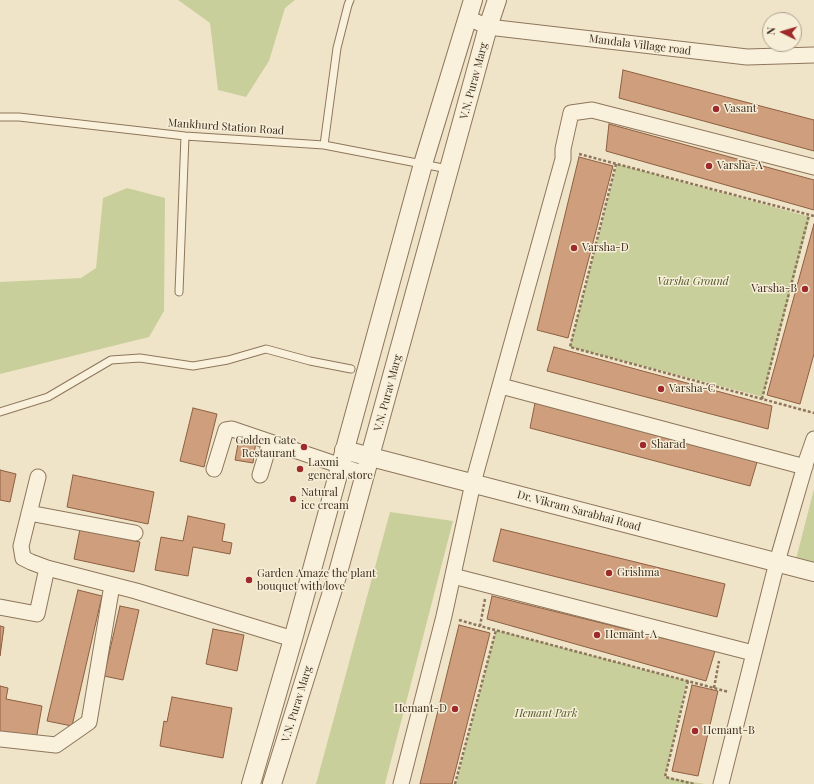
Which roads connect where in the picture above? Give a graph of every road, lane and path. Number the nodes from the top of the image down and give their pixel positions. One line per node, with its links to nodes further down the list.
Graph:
1 (350, 0): 9 (lane)
2 (473, 0): 4 (street, V.N. Purav Marg)
3 (497, 0): 5 (street, V.N. Purav Marg)
4 (468, 18): 5 (street, Mandala Village road); 11 (street, V.N. Purav Marg)
5 (488, 27): 6 (street, Mandala Village road); 14 (street, V.N. Purav Marg)
6 (814, 55)
7 (0, 117): 8 (lane, Mankhurd Station Road)
8 (185, 136): 9 (lane, Mankhurd Station Road); 17 (lane)
9 (324, 145): 11 (lane, Mankhurd Station Road)
10 (563, 149): 12 (path); 13 (street); 19 (street)
11 (423, 164): 14 (lane, Mankhurd Station Road); 26 (street, V.N. Purav Marg)
12 (616, 164): 15 (path); 20 (path)
13 (814, 166)
14 (449, 170): 25 (street, V.N. Purav Marg)
15 (809, 215): 16 (path); 20 (path)
16 (814, 216)
17 (179, 292)
18 (351, 369): 21 (lane)
19 (500, 386): 27 (street); 32 (street)
20 (762, 399): 22 (path)
21 (0, 412)
22 (814, 413)
23 (814, 439): 27 (street)
24 (270, 442): 26 (street); 28 (street); 30 (street)
25 (370, 456): 26 (street, Dr. Vikram Sarabhai Road); 29 (street, V.N. Purav Marg); 32 (street, Dr. Vikram Sarabhai Road)
26 (342, 458): 29 (street); 45 (street, V.N. Purav Marg)
27 (805, 467): 35 (street)
28 (214, 469)
29 (365, 474): 53 (street, V.N. Purav Marg)
30 (260, 475)
31 (38, 477): 33 (street)
32 (473, 483): 35 (street, Dr. Vikram Sarabhai Road); 38 (street)
33 (29, 513): 34 (street); 36 (street)
34 (135, 533)
35 (777, 562): 37 (street, Dr. Vikram Sarabhai Road); 47 (street)
36 (47, 568): 39 (street); 41 (street)
37 (814, 572)
38 (453, 576): 40 (street); 42 (street)
39 (112, 585): 45 (street); 51 (street)
40 (488, 586): 43 (path); 46 (street)
41 (0, 607)
42 (444, 616): 43 (path); 54 (street)
43 (480, 626): 48 (path)
44 (496, 630): 55 (path)
45 (293, 639): 52 (street, V.N. Purav Marg)
46 (723, 645): 47 (street); 49 (path)
47 (753, 653): 50 (street)
48 (688, 681): 49 (path); 56 (path)
49 (714, 688): 50 (path)
50 (743, 696): 57 (street)
51 (0, 739)
52 (252, 784)
53 (272, 784)
54 (401, 784)
55 (455, 784)
56 (694, 784)
57 (721, 784)

